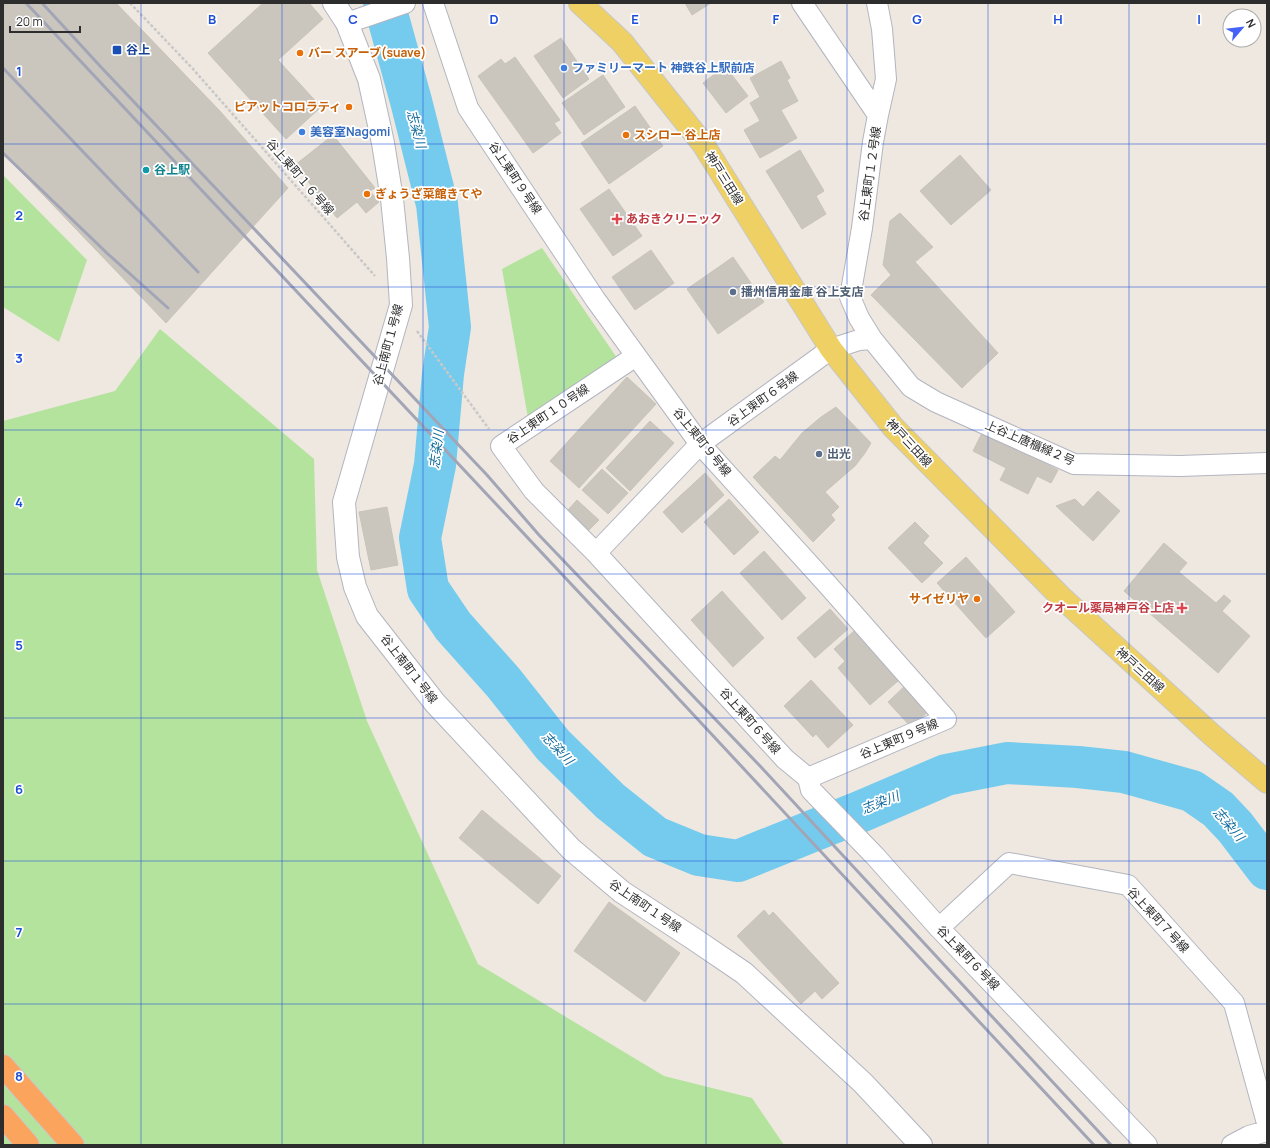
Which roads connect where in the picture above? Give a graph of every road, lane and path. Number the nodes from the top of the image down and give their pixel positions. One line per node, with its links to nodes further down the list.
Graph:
1 (130, 3): 12 (path, 谷上東町１６号線)
2 (334, 3): 9 (street, 谷上南町１号線)
3 (405, 3): 9 (street)
4 (433, 3): 15 (street, 谷上東町９号線)
5 (580, 3): 10 (main road, 神戸三田線)
6 (601, 3): 10 (main road, 神戸三田線)
7 (802, 3): 11 (street, 谷上東町１２号線)
8 (877, 3): 11 (street)
9 (355, 20): 12 (street, 谷上南町１号線)
10 (622, 42): 14 (main road, 神戸三田線)
11 (878, 115): 13 (street, 谷上東町１２号線)
12 (401, 305): 16 (path, 谷上東町１６号線); 29 (street, 谷上南町１号線)
13 (872, 339): 14 (street, 谷上東町６号線); 18 (street, 上谷上唐櫃線２号)
14 (831, 349): 17 (street, 谷上東町６号線); 21 (main road, 神戸三田線)
15 (636, 356): 17 (street, 谷上東町９号線); 19 (street, 谷上東町１０号線)
16 (479, 416)
17 (700, 444): 19 (street, 谷上東町６号線); 20 (street, 谷上東町９号線)
18 (1267, 464)
19 (596, 553): 20 (street, 谷上東町６号線)
20 (808, 778): 22 (street, 谷上東町６号線)
21 (1267, 782)
22 (939, 928): 25 (street, 谷上東町７号線); 30 (street, 谷上東町６号線)
23 (3, 1066): 28 (highway)
24 (3, 1116): 27 (highway)
25 (1267, 1123)
26 (1267, 1131): 31 (street)
27 (28, 1145)
28 (73, 1145)
29 (920, 1145)
30 (1147, 1145)
31 (1232, 1145)

